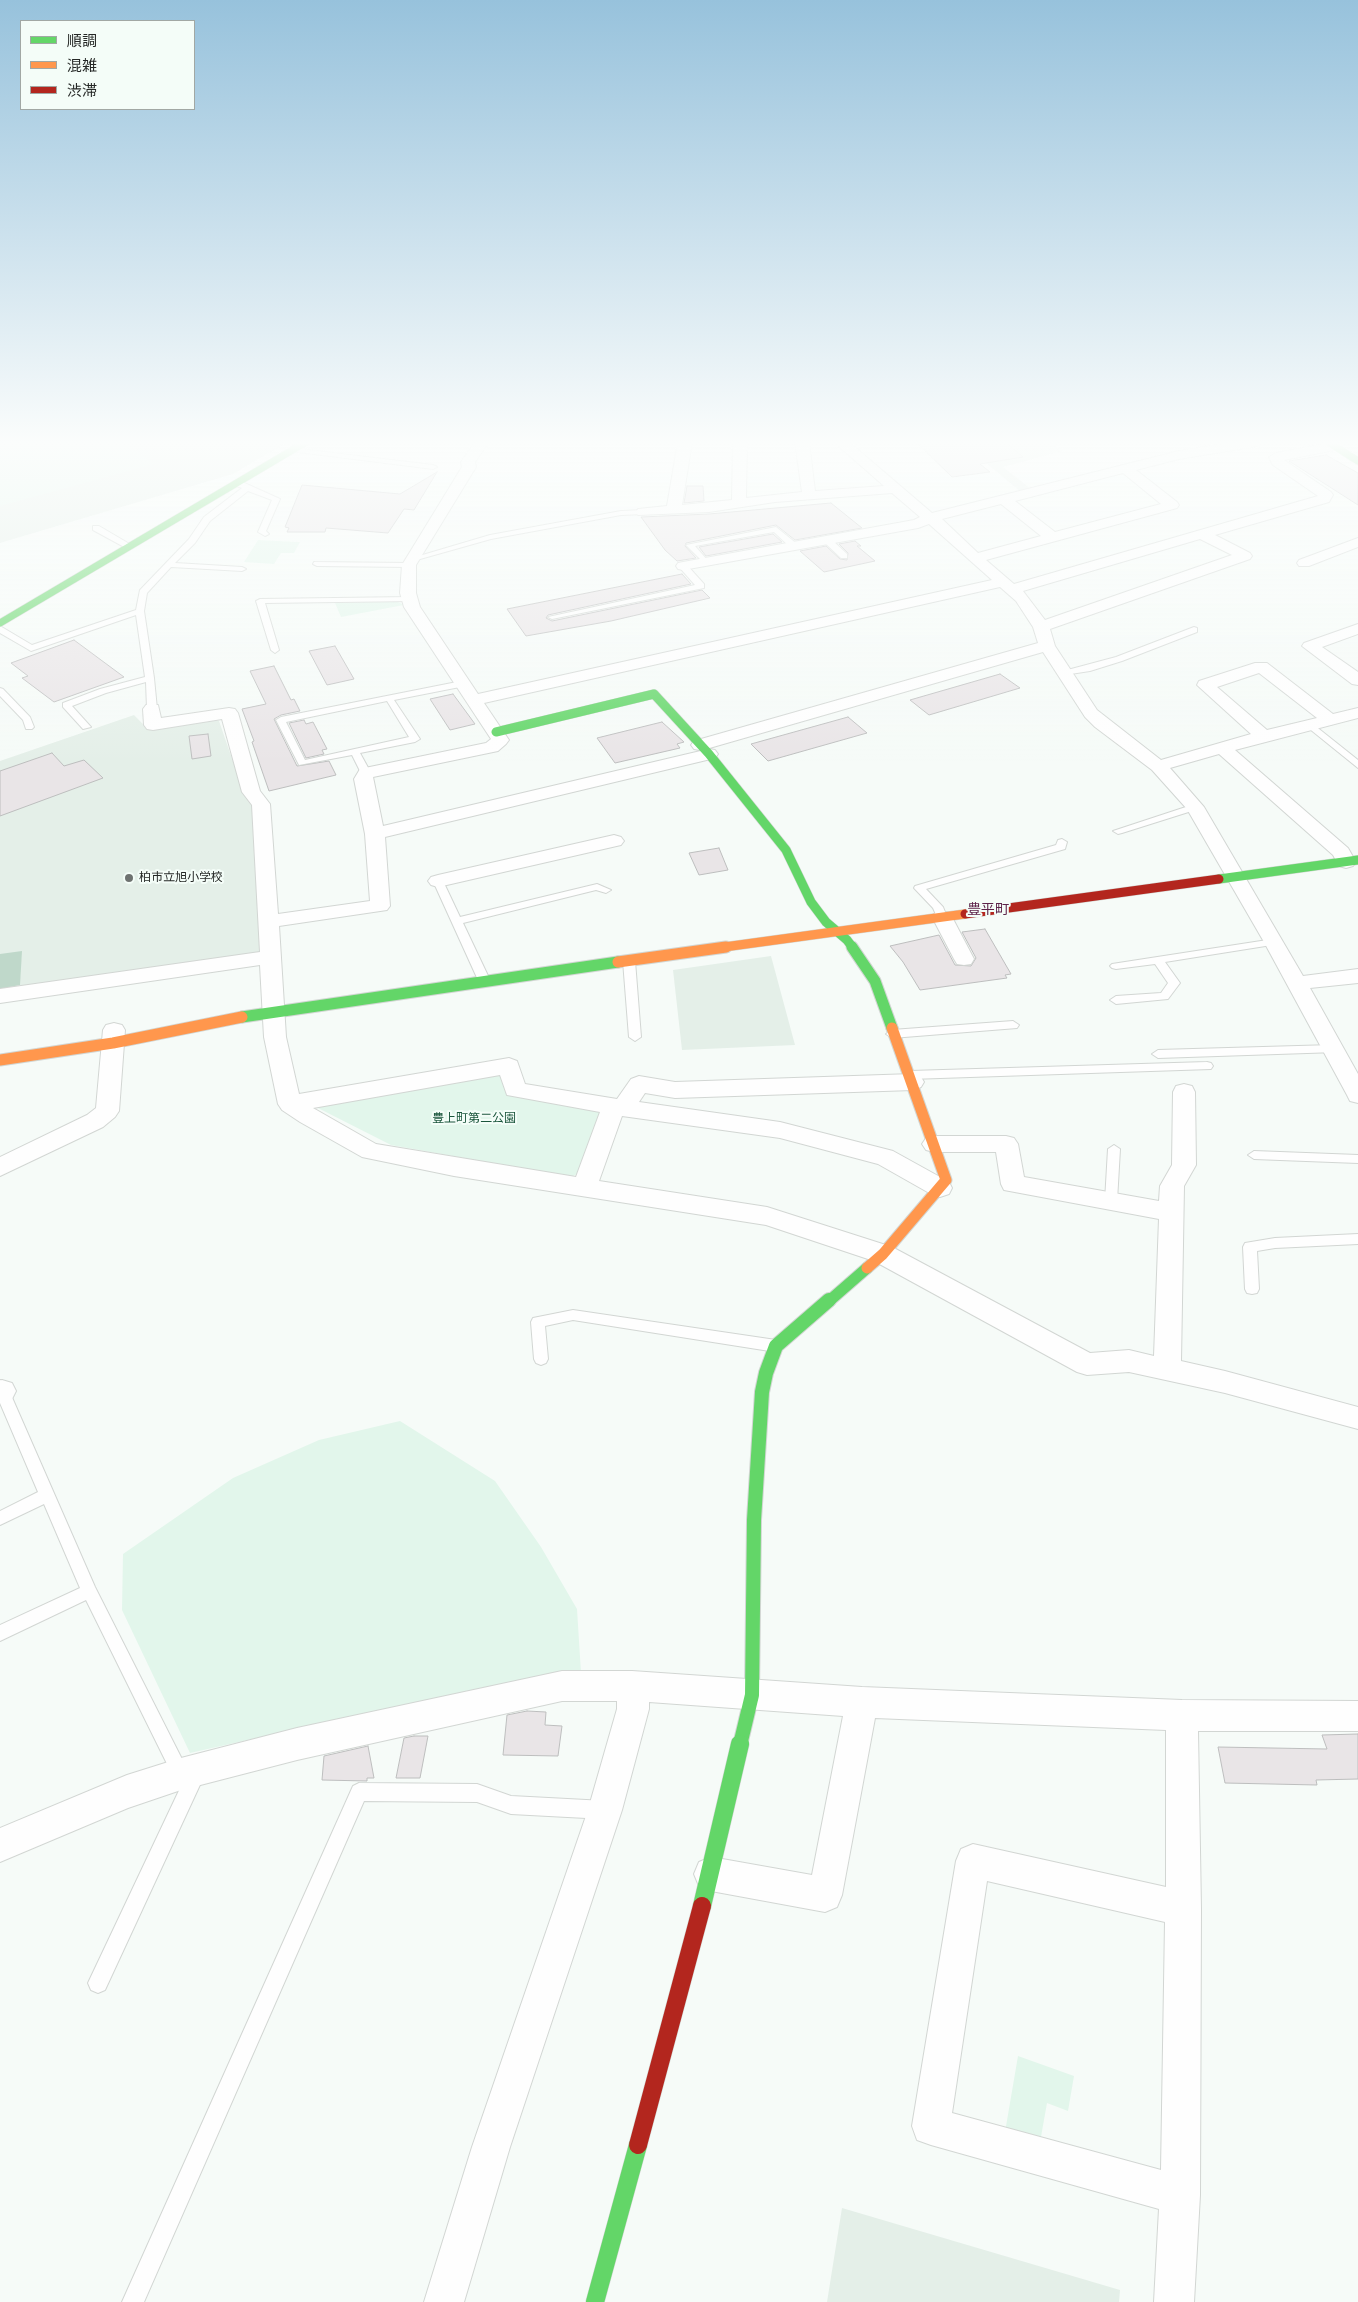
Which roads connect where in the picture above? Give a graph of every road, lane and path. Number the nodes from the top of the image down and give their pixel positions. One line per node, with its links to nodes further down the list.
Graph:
1 (123, 549): 26 (main road)
2 (184, 549): 19 (lane)
3 (419, 549): 15 (street)
4 (449, 549): 15 (lane)
5 (694, 549): 16 (lane)
6 (775, 549): 16 (street)
7 (837, 549): 13 (lane)
8 (966, 549): 14 (street)
9 (1008, 549): 14 (street)
10 (1143, 549): 22 (street)
11 (1232, 549): 27 (street)
12 (1339, 549): 17 (street)
13 (844, 556)
14 (975, 558): 22 (street)
15 (411, 562): 18 (lane); 23 (street)
16 (705, 562): 20 (street)
17 (1304, 563)
18 (316, 564)
19 (170, 565): 21 (lane); 24 (lane)
20 (683, 566): 25 (lane)
21 (242, 569)
22 (1007, 586): 27 (street); 39 (street)
23 (410, 599): 32 (lane); 36 (street)
24 (140, 610): 28 (lane); 34 (lane)
25 (552, 618)
26 (0, 623)
27 (1041, 627): 31 (street)
28 (0, 629)
29 (1358, 629): 35 (street)
30 (1194, 630): 33 (lane)
31 (1047, 646): 33 (street); 49 (street)
32 (275, 650)
33 (1064, 672): 51 (street)
34 (150, 678): 40 (lane); 45 (lane)
35 (1358, 680)
36 (462, 684): 38 (lane); 39 (street)
37 (0, 691): 44 (lane)
38 (389, 698): 50 (lane); 50 (lane)
39 (473, 700): 46 (street)
40 (152, 709): 64 (street)
41 (1358, 713): 42 (street)
42 (1329, 719): 43 (street); 47 (street)
43 (1309, 724): 47 (street); 52 (lane)
44 (29, 727)
45 (86, 727)
46 (496, 732): 49 (main road); 53 (street)
47 (1264, 736): 48 (street)
48 (1222, 748): 51 (street); 59 (street)
49 (704, 749): 56 (street); 66 (main road)
50 (355, 752): 53 (lane)
51 (1158, 766): 54 (street)
52 (1358, 766)
53 (366, 773): 56 (street)
54 (1195, 807): 55 (lane); 60 (street)
55 (1118, 831)
56 (375, 834): 64 (street)
57 (614, 841): 61 (street)
58 (1062, 842): 63 (lane)
59 (1352, 861): 60 (main road)
60 (1235, 877): 63 (main road); 67 (street)
61 (438, 881): 65 (lane)
62 (606, 890): 65 (lane)
63 (942, 917): 66 (main road); 69 (street)
64 (268, 921): 68 (street)
65 (457, 921): 74 (lane)
66 (838, 932): 71 (main road); 80 (main road)
67 (1274, 942): 70 (lane); 75 (street)
68 (270, 957): 76 (street); 78 (street)
69 (964, 959)
70 (1158, 960): 72 (lane); 77 (lane)
71 (629, 961): 74 (main road); 82 (lane)
72 (1116, 966)
73 (1358, 976): 75 (street)
74 (484, 980): 78 (main road)
75 (1297, 983): 83 (street)
76 (0, 996)
77 (1116, 1000)
78 (274, 1012): 81 (main road); 90 (street)
79 (1013, 1025): 80 (lane)
80 (892, 1034): 87 (main road)
81 (111, 1035): 85 (main road); 96 (street)
82 (635, 1037)
83 (1333, 1049): 84 (lane); 89 (street)
84 (1158, 1054)
85 (0, 1060)
86 (1207, 1066): 87 (lane)
87 (911, 1078): 91 (street); 92 (main road)
88 (1184, 1092): 100 (street)
89 (1358, 1095)
90 (290, 1104): 91 (street); 97 (street)
91 (619, 1107): 97 (street); 98 (street)
92 (934, 1144): 98 (main road); 99 (street)
93 (1114, 1150): 99 (lane)
94 (1254, 1156): 95 (lane)
95 (1358, 1159)
96 (0, 1167)
97 (585, 1187): 102 (street)
98 (940, 1188): 102 (main road)
99 (1111, 1201): 100 (street)
100 (1170, 1212): 106 (street)
101 (1358, 1238): 103 (lane)
102 (882, 1254): 104 (main road); 106 (street)
103 (1252, 1289)
104 (776, 1346): 105 (lane); 114 (main road)
105 (541, 1359)
106 (1167, 1370): 108 (street)
107 (1, 1390): 109 (lane)
108 (1358, 1418)
109 (47, 1495): 110 (lane); 111 (lane)
110 (0, 1518)
111 (89, 1591): 112 (lane); 118 (lane)
112 (0, 1633)
113 (632, 1686): 114 (street); 118 (street); 119 (street)
114 (752, 1695): 115 (street); 121 (main road)
115 (862, 1702): 116 (street); 121 (street)
116 (1182, 1715): 117 (street); 122 (street)
117 (1358, 1716)
118 (189, 1772): 120 (street); 123 (lane)
119 (605, 1810): 125 (lane); 126 (street)
120 (0, 1845)
121 (711, 1874): 127 (main road)
122 (1183, 1909): 124 (street); 124 (street)
123 (98, 1983)
124 (1180, 2195): 128 (street)
125 (134, 2302)
126 (444, 2302)
127 (595, 2302)
128 (1174, 2302)

